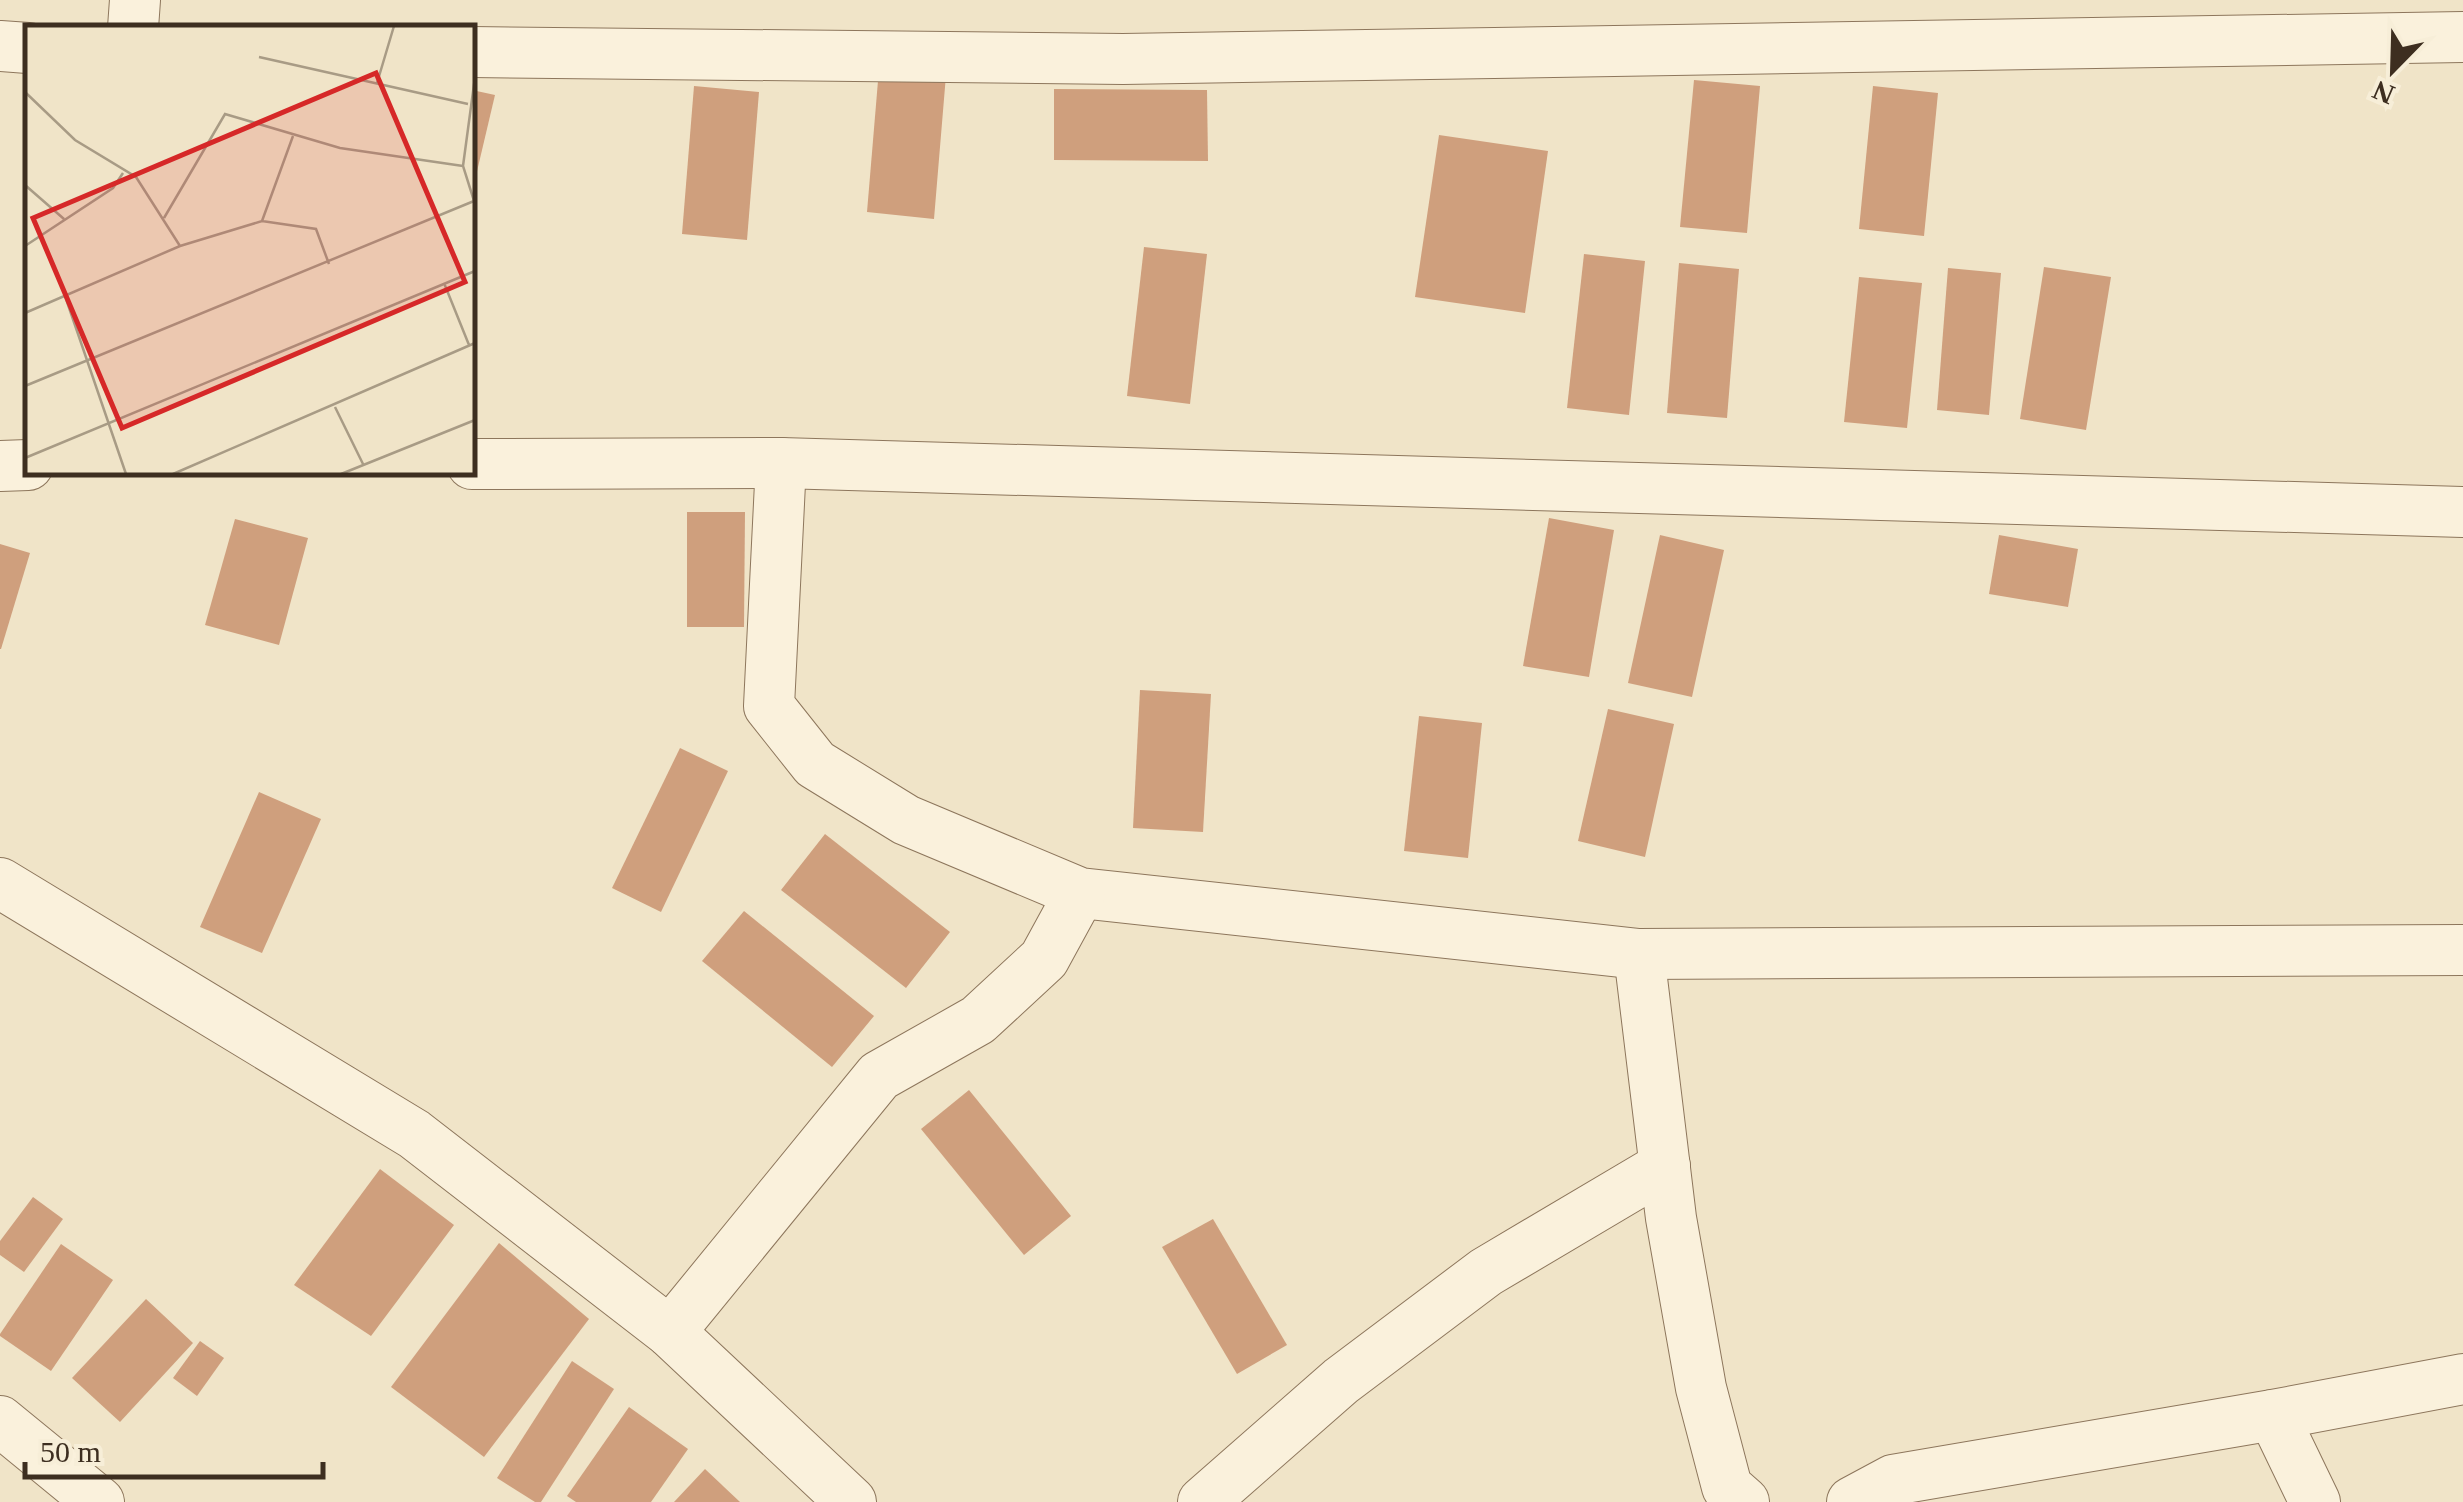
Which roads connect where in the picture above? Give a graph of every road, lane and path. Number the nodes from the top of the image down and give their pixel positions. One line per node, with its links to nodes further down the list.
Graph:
1 (134, 0): 2 (street)
2 (133, 25)
3 (2463, 37): 6 (street)
4 (0, 46): 5 (street)
5 (25, 48)
6 (475, 52)
7 (781, 463): 8 (street); 9 (street); 11 (street)
8 (475, 464)
9 (2463, 512)
10 (0, 883): 15 (street)
11 (1080, 893): 13 (street); 15 (street)
12 (2463, 950): 13 (street)
13 (1639, 954): 14 (street)
14 (1665, 1166): 21 (street); 22 (street)
15 (670, 1332): 20 (street)
16 (2463, 1379): 17 (street)
17 (2273, 1415): 23 (street); 24 (street)
18 (7, 1439): 19 (street)
19 (99, 1502)
20 (851, 1502)
21 (1203, 1502)
22 (1744, 1502)
23 (1852, 1502)
24 (2315, 1502)

